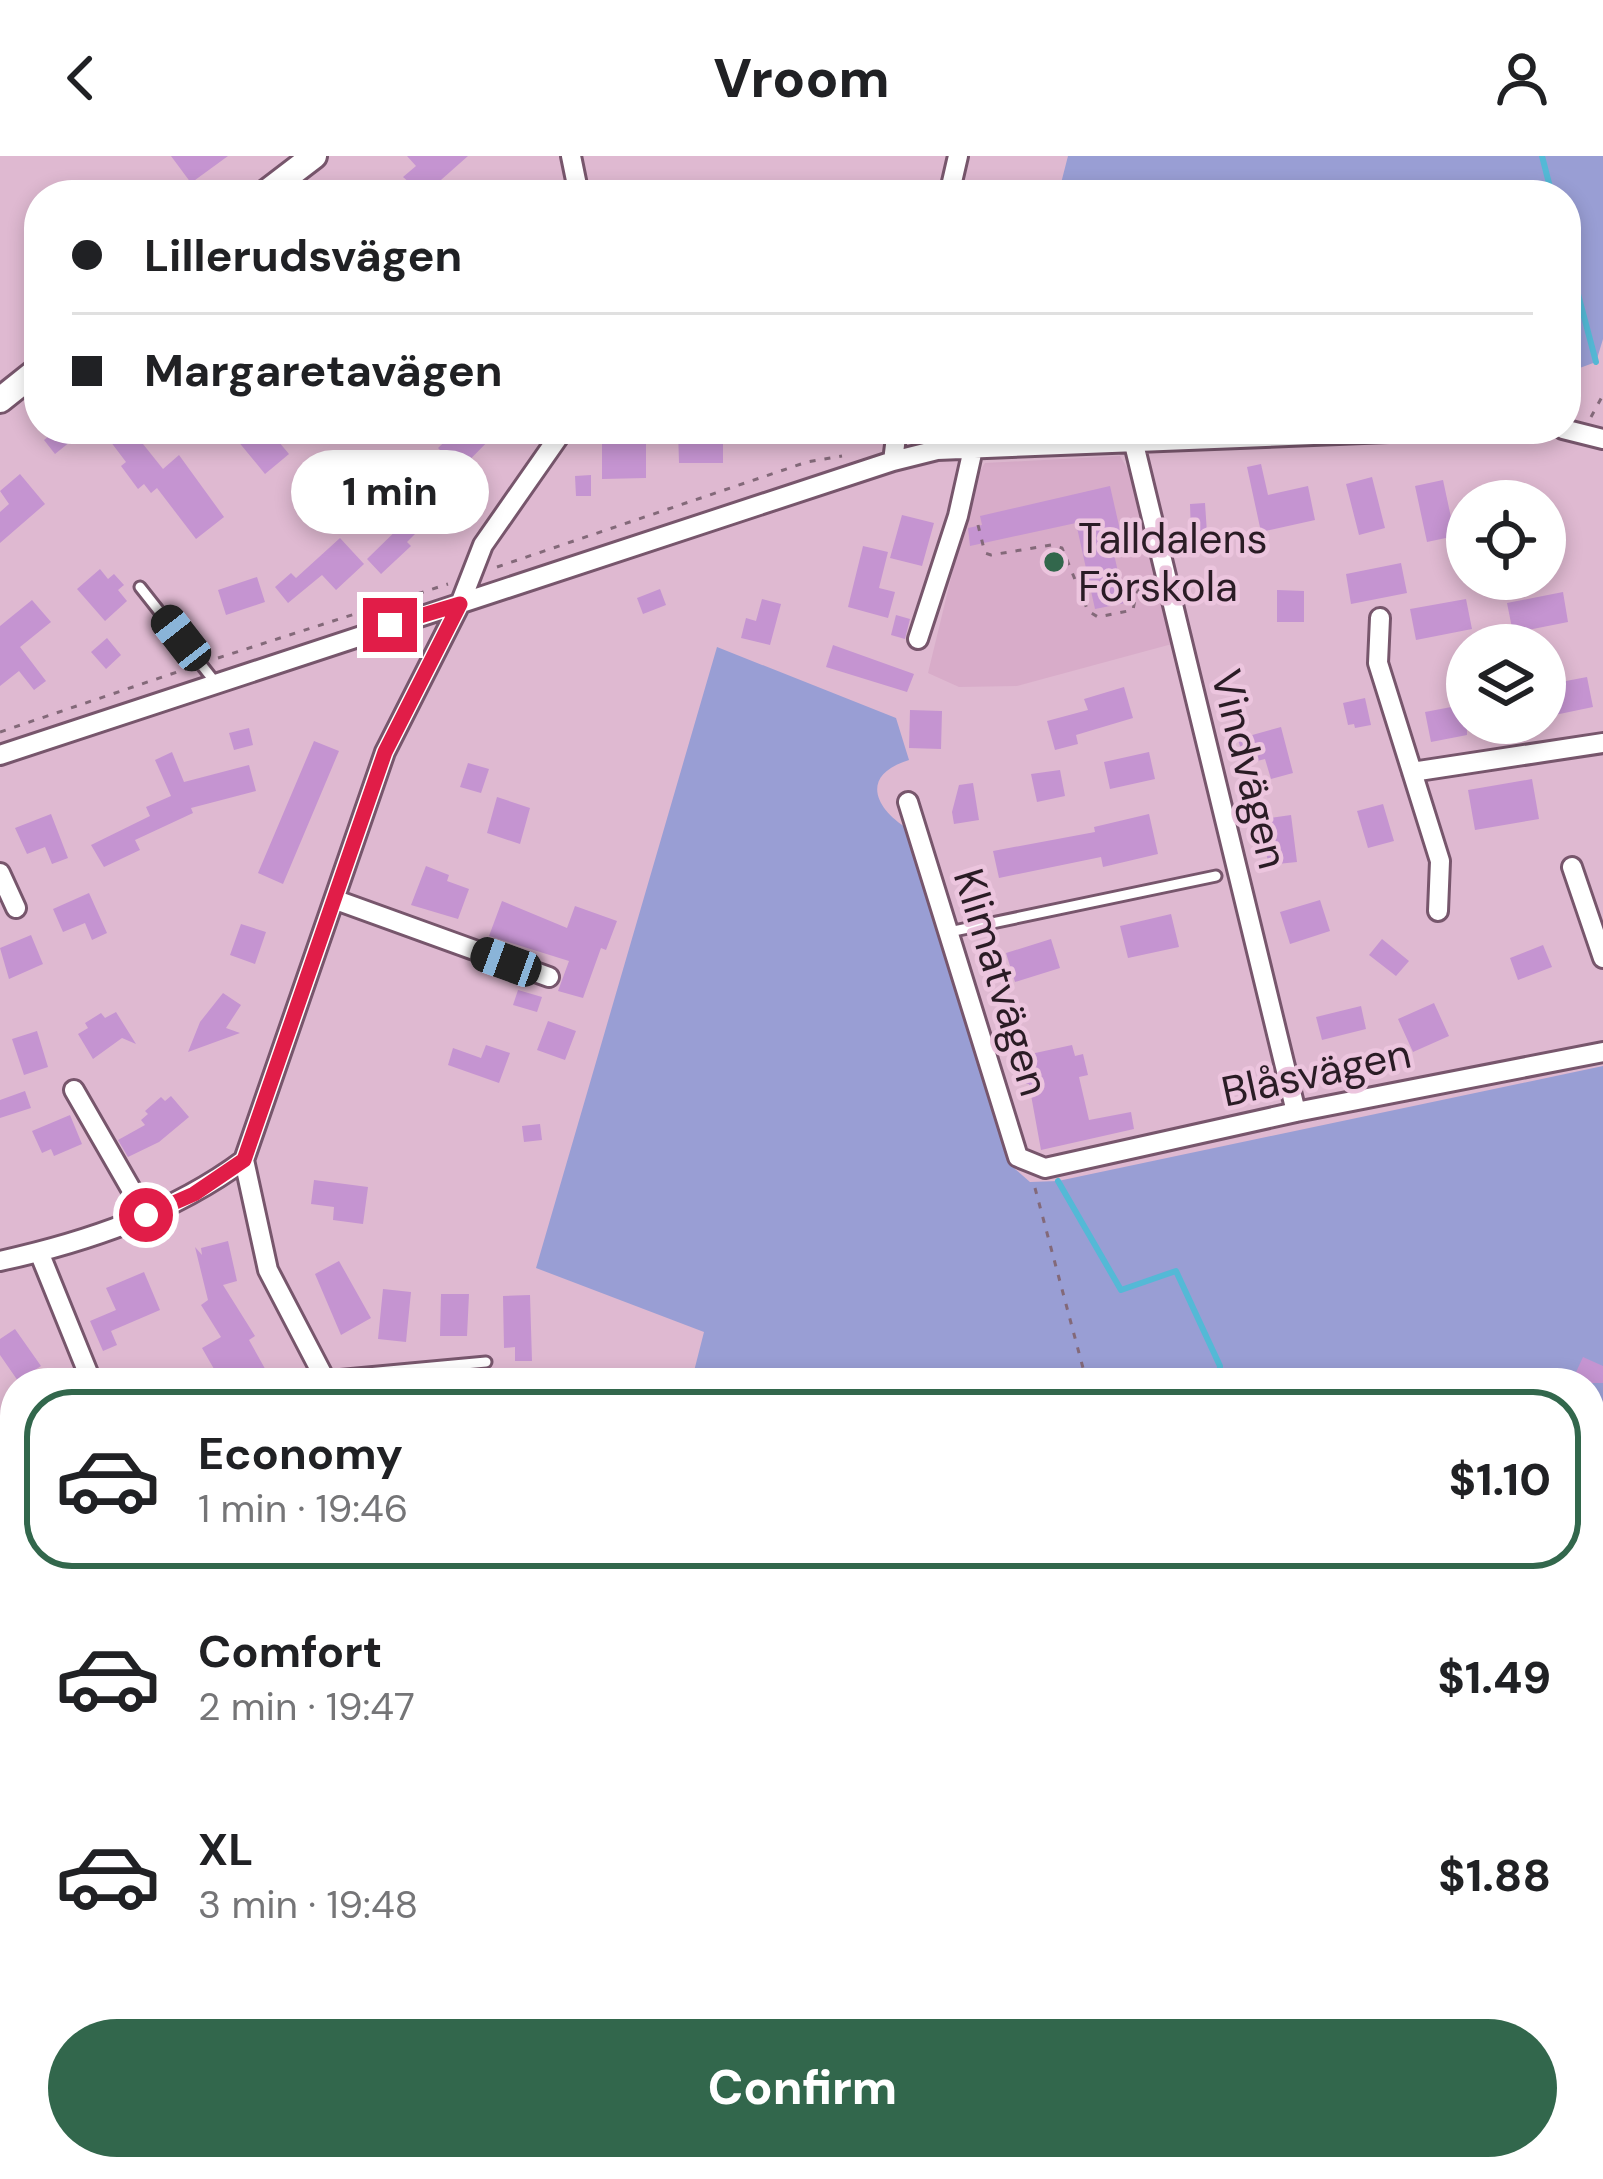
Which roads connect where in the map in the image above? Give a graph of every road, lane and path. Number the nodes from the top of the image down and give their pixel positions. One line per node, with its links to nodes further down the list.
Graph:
1 (314, 156): 2 (street)
2 (283, 180)
3 (24, 381): 5 (street)
4 (1603, 395): 6 (path)
5 (0, 400)
6 (1590, 418)
7 (553, 444): 15 (street)
8 (895, 444): 12 (street)
9 (1134, 444): 10 (street); 14 (street, Vindvägen)
10 (973, 448): 12 (street); 19 (street)
11 (852, 454): 15 (path)
12 (893, 461): 17 (street)
13 (976, 518): 14 (path)
14 (1166, 572): 38 (street, Vindvägen)
15 (468, 577): 17 (street); 20 (path)
16 (140, 587): 20 (lane)
17 (460, 604): 21 (street); 30 (street)
18 (1380, 618): 25 (street)
19 (918, 639)
20 (201, 664): 21 (lane); 22 (path)
21 (215, 682): 24 (street)
22 (0, 732)
23 (1603, 743): 25 (street)
24 (0, 755)
25 (1412, 772): 32 (street)
26 (908, 802): 33 (street, Klimatvägen)
27 (1573, 867): 34 (street)
28 (0, 873): 31 (street)
29 (1216, 876): 33 (lane)
30 (336, 900): 35 (street); 39 (street)
31 (16, 908)
32 (1438, 911)
33 (949, 932): 40 (street, Klimatvägen)
34 (1603, 958)
35 (549, 977)
36 (1603, 1052): 38 (street, Blåsvägen)
37 (74, 1090): 41 (street)
38 (1296, 1112): 40 (street, Blåsvägen)
39 (244, 1160): 41 (street); 46 (street)
40 (1037, 1165): 48 (path)
41 (146, 1215): 42 (street)
42 (40, 1252): 43 (street); 45 (street)
43 (0, 1261)
44 (486, 1362): 47 (lane)
45 (86, 1368)
46 (320, 1368)
47 (433, 1368)
48 (1084, 1368)

